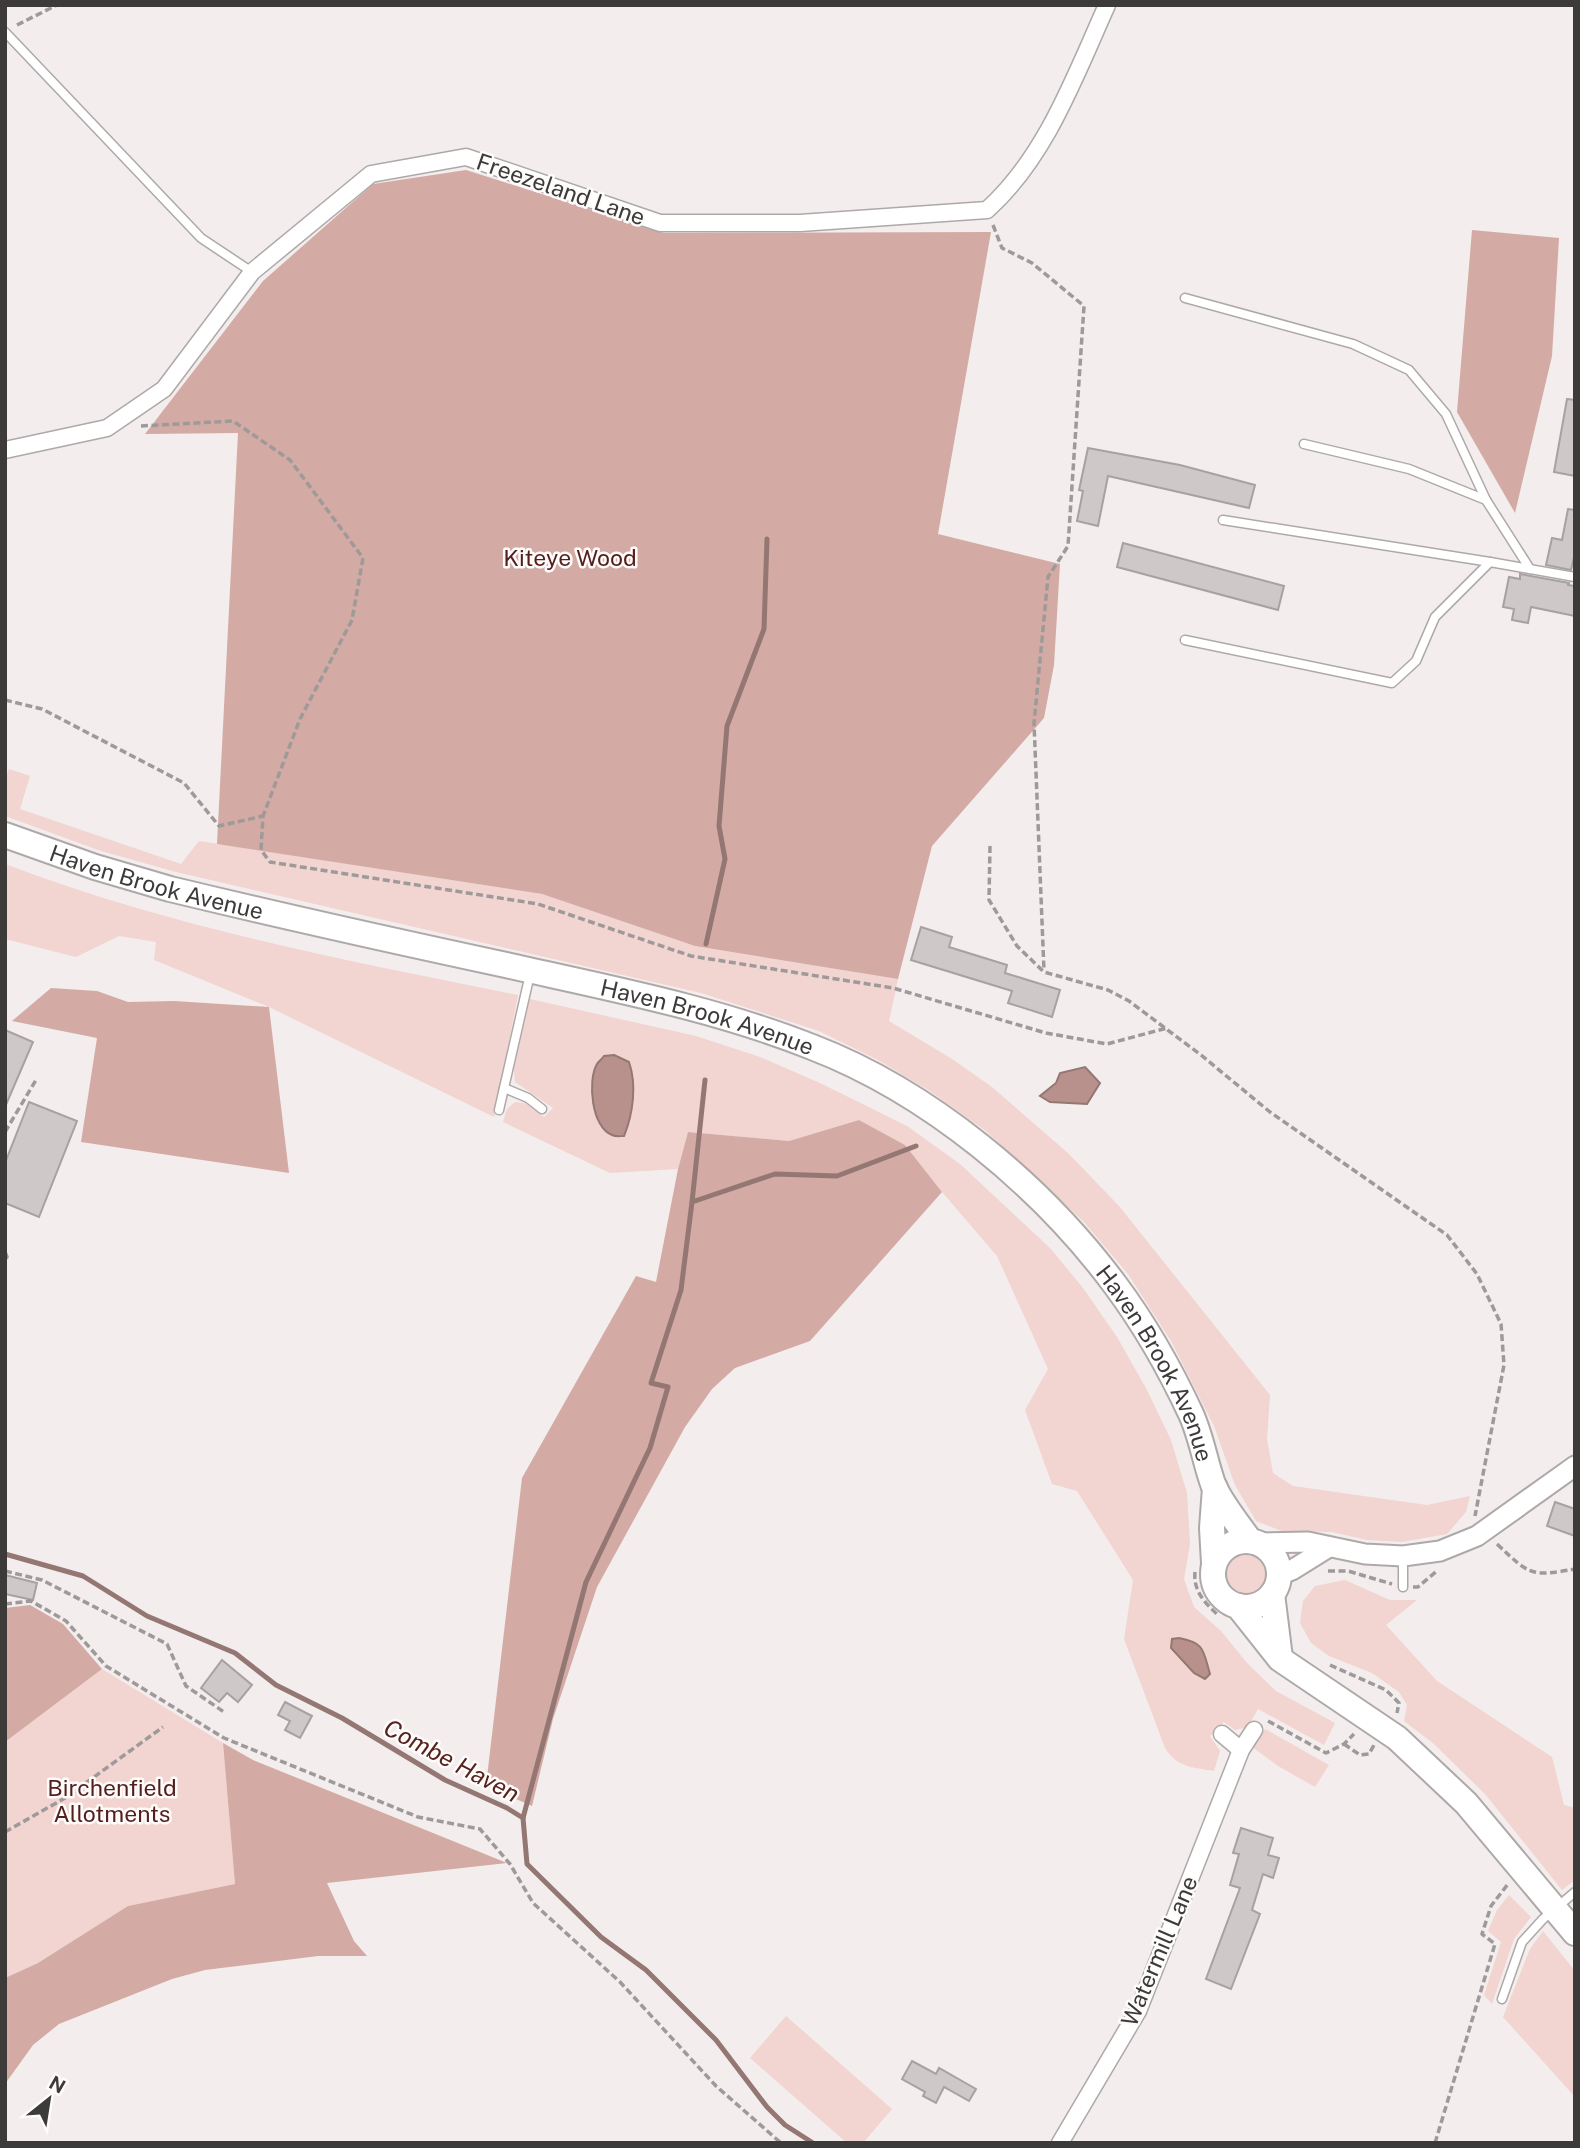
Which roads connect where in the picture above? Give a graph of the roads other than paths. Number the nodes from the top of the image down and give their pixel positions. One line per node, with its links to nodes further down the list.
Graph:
1 (1107, 5): 3 (street, Freezeland Lane)
2 (5, 33): 3 (lane)
3 (252, 272): 6 (street, Freezeland Lane)
4 (1185, 298): 7 (lane)
5 (1304, 444): 7 (lane)
6 (5, 450)
7 (1486, 500): 10 (lane)
8 (1223, 520): 9 (lane)
9 (1490, 562): 10 (lane); 12 (lane)
10 (1531, 569): 11 (lane)
11 (1575, 577)
12 (1185, 640)
13 (5, 835): 14 (main road, Haven Brook Avenue)
14 (530, 971): 15 (lane); 19 (main road, Haven Brook Avenue)
15 (504, 1088): 16 (lane); 17 (lane)
16 (542, 1109)
17 (499, 1110)
18 (1575, 1466): 22 (street)
19 (1214, 1488): 20 (main road, Haven Brook Avenue); 23 (main road, Haven Brook Avenue)
20 (1255, 1542): 21 (street); 23 (main road); 24 (main road)
21 (1329, 1547): 22 (street); 24 (street)
22 (1404, 1556): 25 (lane)
23 (1205, 1565): 26 (main road)
24 (1276, 1585): 26 (main road); 27 (main road)
25 (1403, 1587)
26 (1228, 1611): 27 (main road)
27 (1280, 1659): 32 (main road)
28 (1254, 1730): 30 (street, Watermill Lane)
29 (1222, 1734): 30 (street)
30 (1241, 1750): 35 (street, Watermill Lane)
31 (1575, 1892): 32 (lane)
32 (1555, 1909): 33 (main road); 34 (lane)
33 (1575, 1933)
34 (1502, 1999)
35 (1060, 2143)

